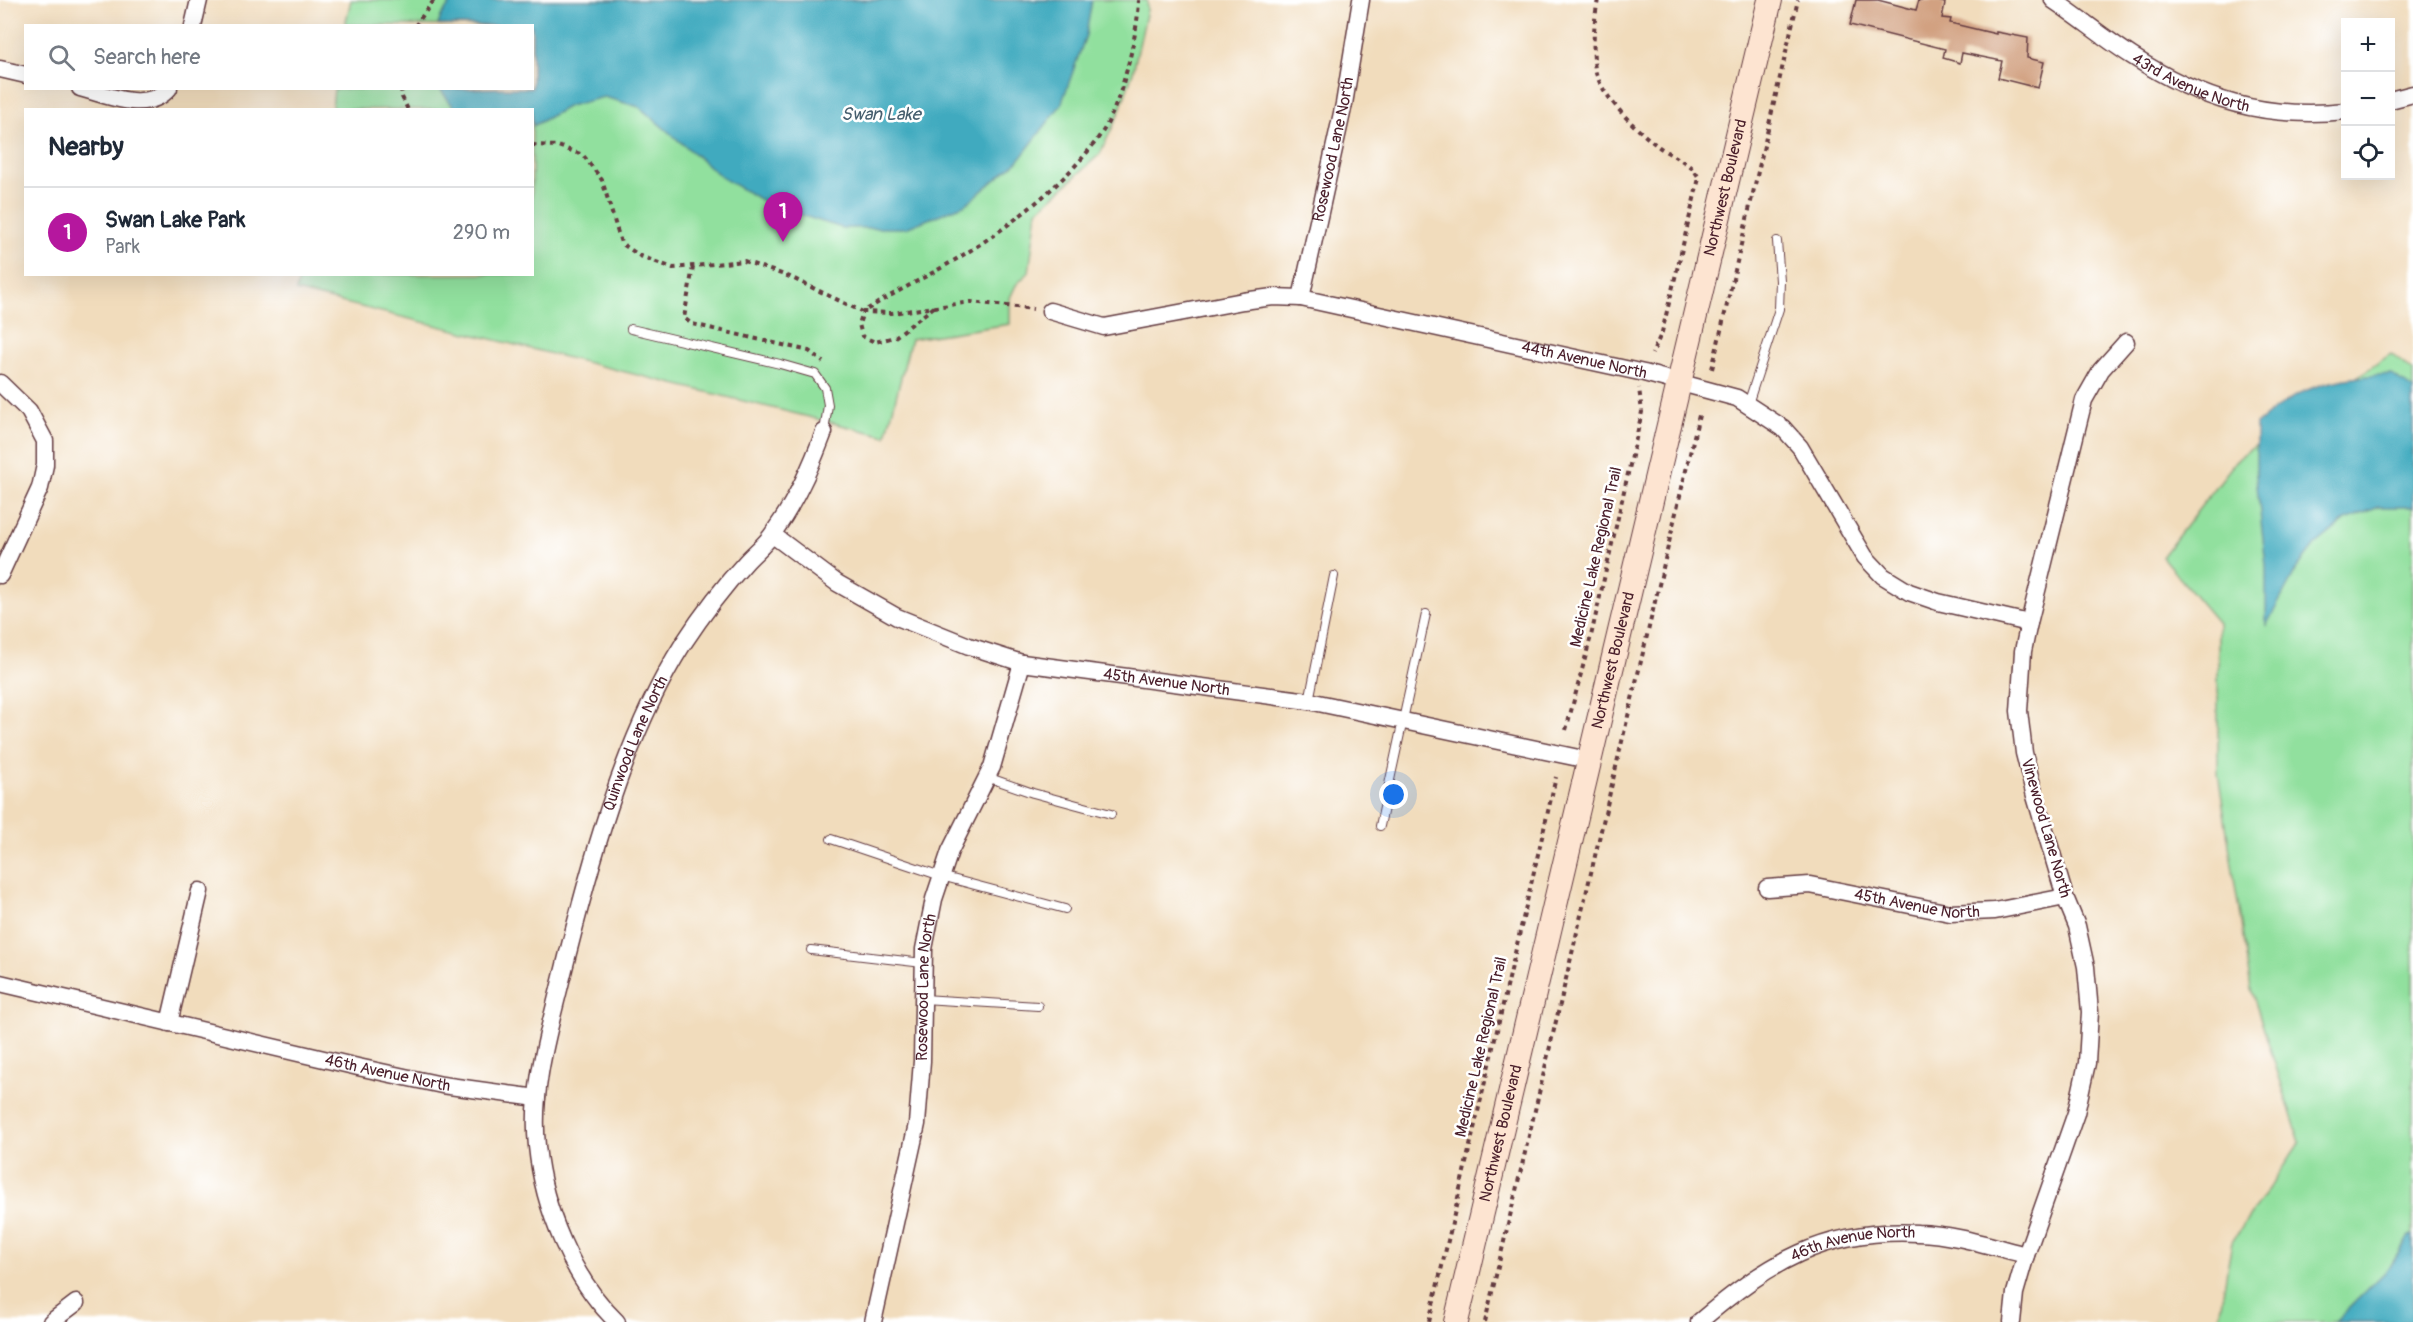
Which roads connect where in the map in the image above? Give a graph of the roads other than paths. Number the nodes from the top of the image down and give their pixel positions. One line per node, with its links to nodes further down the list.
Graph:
1 (199, 0): 5 (street)
2 (1360, 0): 14 (street, Rosewood Lane North)
3 (1770, 0): 18 (main road, Northwest Boulevard)
4 (2053, 0): 12 (street, 43rd Avenue North)
5 (193, 24)
6 (0, 69): 7 (street)
7 (24, 75)
8 (90, 90): 9 (street)
9 (166, 92)
10 (2413, 94): 11 (street)
11 (2395, 99)
12 (2341, 111)
13 (1777, 241): 20 (lane)
14 (1301, 298): 15 (street, 44th Avenue North); 18 (street, 44th Avenue North)
15 (1050, 311)
16 (631, 329): 21 (lane)
17 (2126, 342): 26 (street, Vinewood Lane North)
18 (1678, 382): 20 (street, 44th Avenue North); 30 (main road, Northwest Boulevard)
19 (0, 383): 23 (street)
20 (1748, 404): 26 (street, 44th Avenue North)
21 (824, 432): 22 (street, Quinwood Lane North)
22 (772, 535): 27 (street, 45th Avenue North); 46 (street, Quinwood Lane North)
23 (0, 575)
24 (1334, 576): 28 (lane)
25 (1426, 614): 29 (lane)
26 (2029, 623): 38 (street, Vinewood Lane North)
27 (1022, 663): 28 (street, 45th Avenue North); 31 (street, Rosewood Lane North)
28 (1309, 701): 29 (street, 45th Avenue North)
29 (1403, 720): 30 (street, 45th Avenue North); 33 (lane)
30 (1588, 760): 52 (main road, Northwest Boulevard)
31 (987, 777): 32 (lane); 35 (street, Rosewood Lane North)
32 (1111, 814)
33 (1380, 826)
34 (831, 839): 35 (lane)
35 (941, 876): 39 (lane); 41 (street, Rosewood Lane North)
36 (1767, 888): 38 (street, 45th Avenue North)
37 (200, 891): 45 (street)
38 (2066, 897): 47 (street, Vinewood Lane North)
39 (1065, 909)
40 (811, 950): 41 (lane)
41 (923, 963): 43 (street, Rosewood Lane North)
42 (0, 983): 45 (street, 46th Avenue North)
43 (923, 999): 44 (lane); 51 (street, Rosewood Lane North)
44 (1038, 1006)
45 (169, 1023): 46 (street, 46th Avenue North)
46 (537, 1098): 50 (street)
47 (2026, 1255): 53 (street, 46th Avenue North); 54 (street, Vinewood Lane North)
48 (76, 1303): 49 (street)
49 (51, 1322)
50 (617, 1322)
51 (873, 1322)
52 (1456, 1322)
53 (1699, 1322)
54 (2012, 1322)

